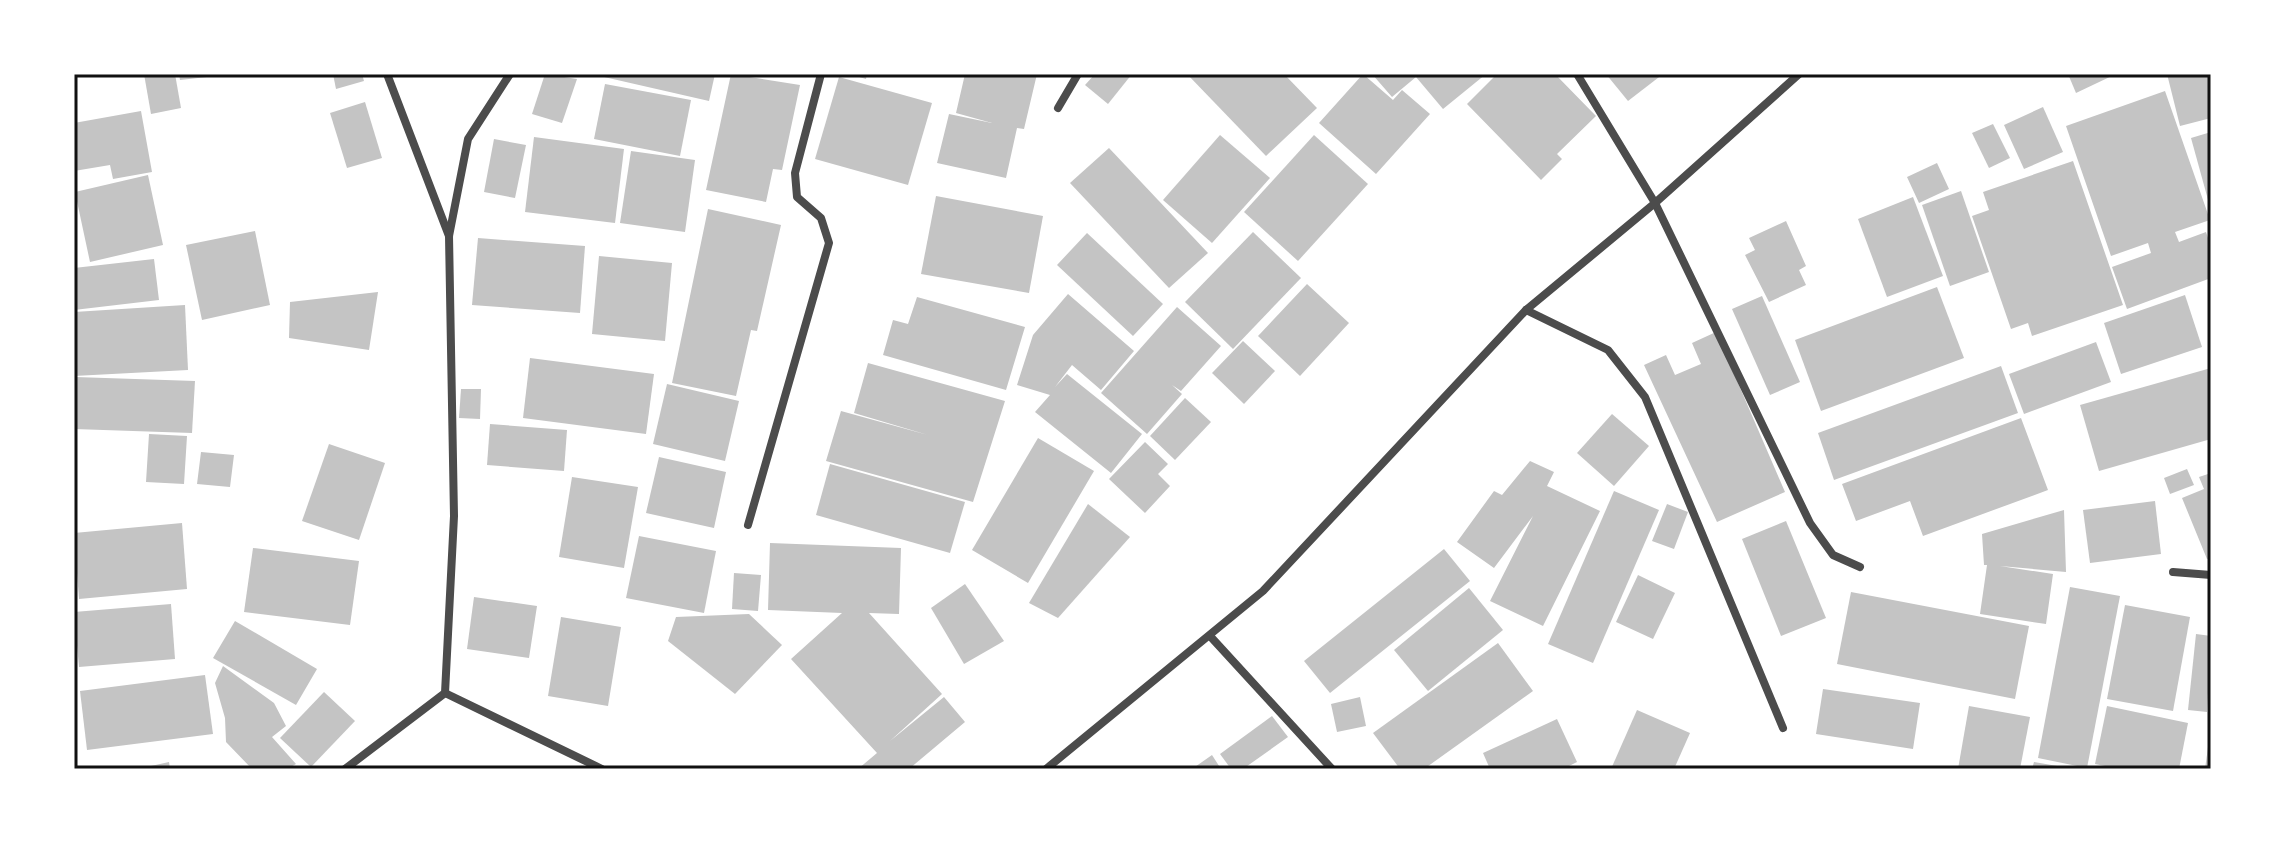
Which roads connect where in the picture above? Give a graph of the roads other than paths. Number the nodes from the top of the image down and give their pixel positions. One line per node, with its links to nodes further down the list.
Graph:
1 (387, 74): 9 (street)
2 (510, 74): 9 (street)
3 (821, 74): 11 (street)
4 (1078, 74): 7 (street)
5 (1577, 74): 8 (street)
6 (1799, 74): 8 (street)
7 (1058, 108)
8 (1655, 203): 10 (street); 12 (street)
9 (449, 236): 16 (street)
10 (1526, 310): 15 (street); 17 (street)
11 (748, 525)
12 (1860, 567)
13 (2173, 572): 14 (street)
14 (2211, 575)
15 (1210, 636): 20 (street); 21 (street)
16 (445, 693): 18 (street); 19 (street)
17 (1783, 728)
18 (345, 769)
19 (602, 769)
20 (1046, 769)
21 (1332, 769)

